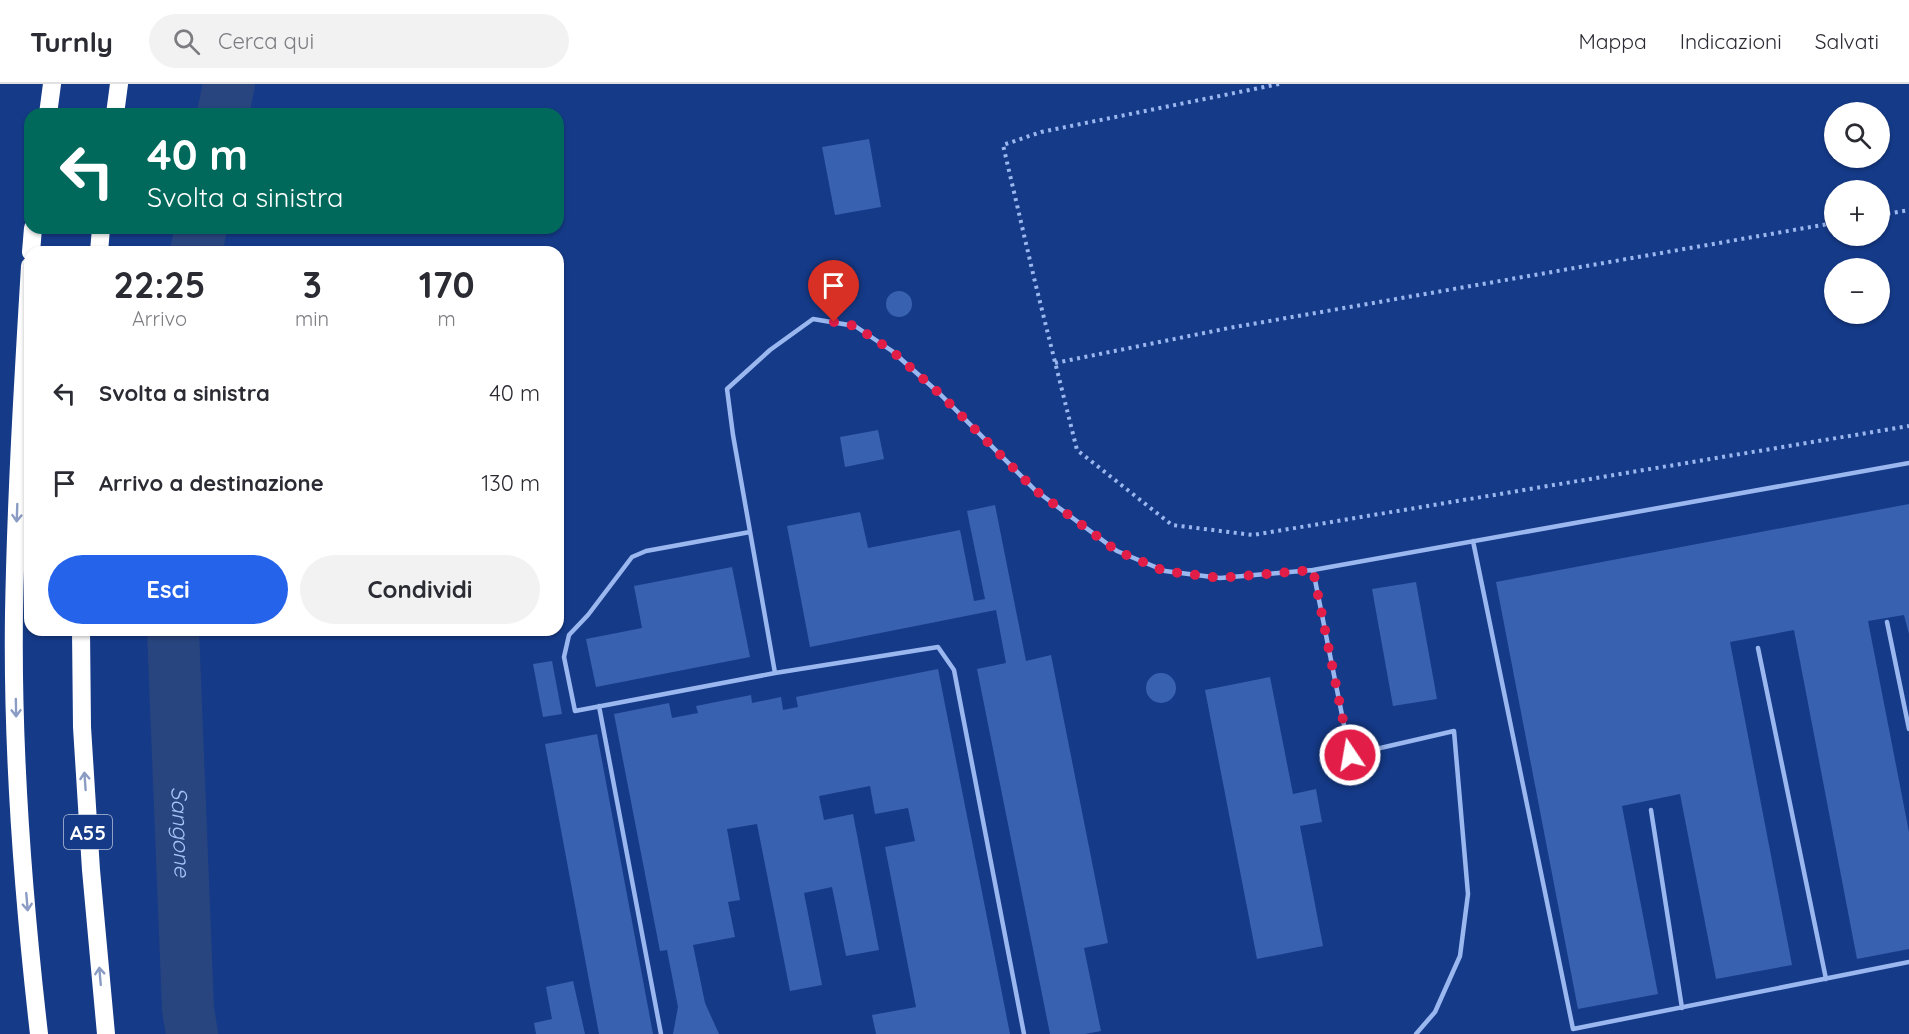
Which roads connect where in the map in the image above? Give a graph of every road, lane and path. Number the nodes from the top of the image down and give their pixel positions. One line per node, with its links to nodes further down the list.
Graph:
1 (52, 84): 4 (highway)
2 (119, 84): 5 (highway)
3 (1279, 84): 9 (path)
4 (49, 108)
5 (116, 108)
6 (1909, 210): 7 (path)
7 (1890, 213)
8 (1824, 225): 9 (path)
9 (1055, 363): 11 (path)
10 (24, 365): 26 (highway, one-way to 26)
11 (1909, 426)
12 (1909, 463): 14 (lane)
13 (750, 532): 15 (lane); 19 (lane); 20 (lane)
14 (1473, 542): 15 (lane); 25 (lane)
15 (1313, 570): 30 (lane)
16 (1887, 622): 21 (lane)
17 (81, 636): 27 (highway, A55, one-way to 17)
18 (1758, 648): 24 (lane)
19 (775, 673): 20 (lane); 29 (lane)
20 (599, 706): 28 (lane)
21 (1909, 729)
22 (1651, 810): 25 (lane)
23 (1909, 962): 24 (lane)
24 (1826, 979): 25 (lane)
25 (1682, 1008)
26 (39, 1034)
27 (106, 1034)
28 (661, 1034)
29 (1024, 1034)
30 (1416, 1034)

